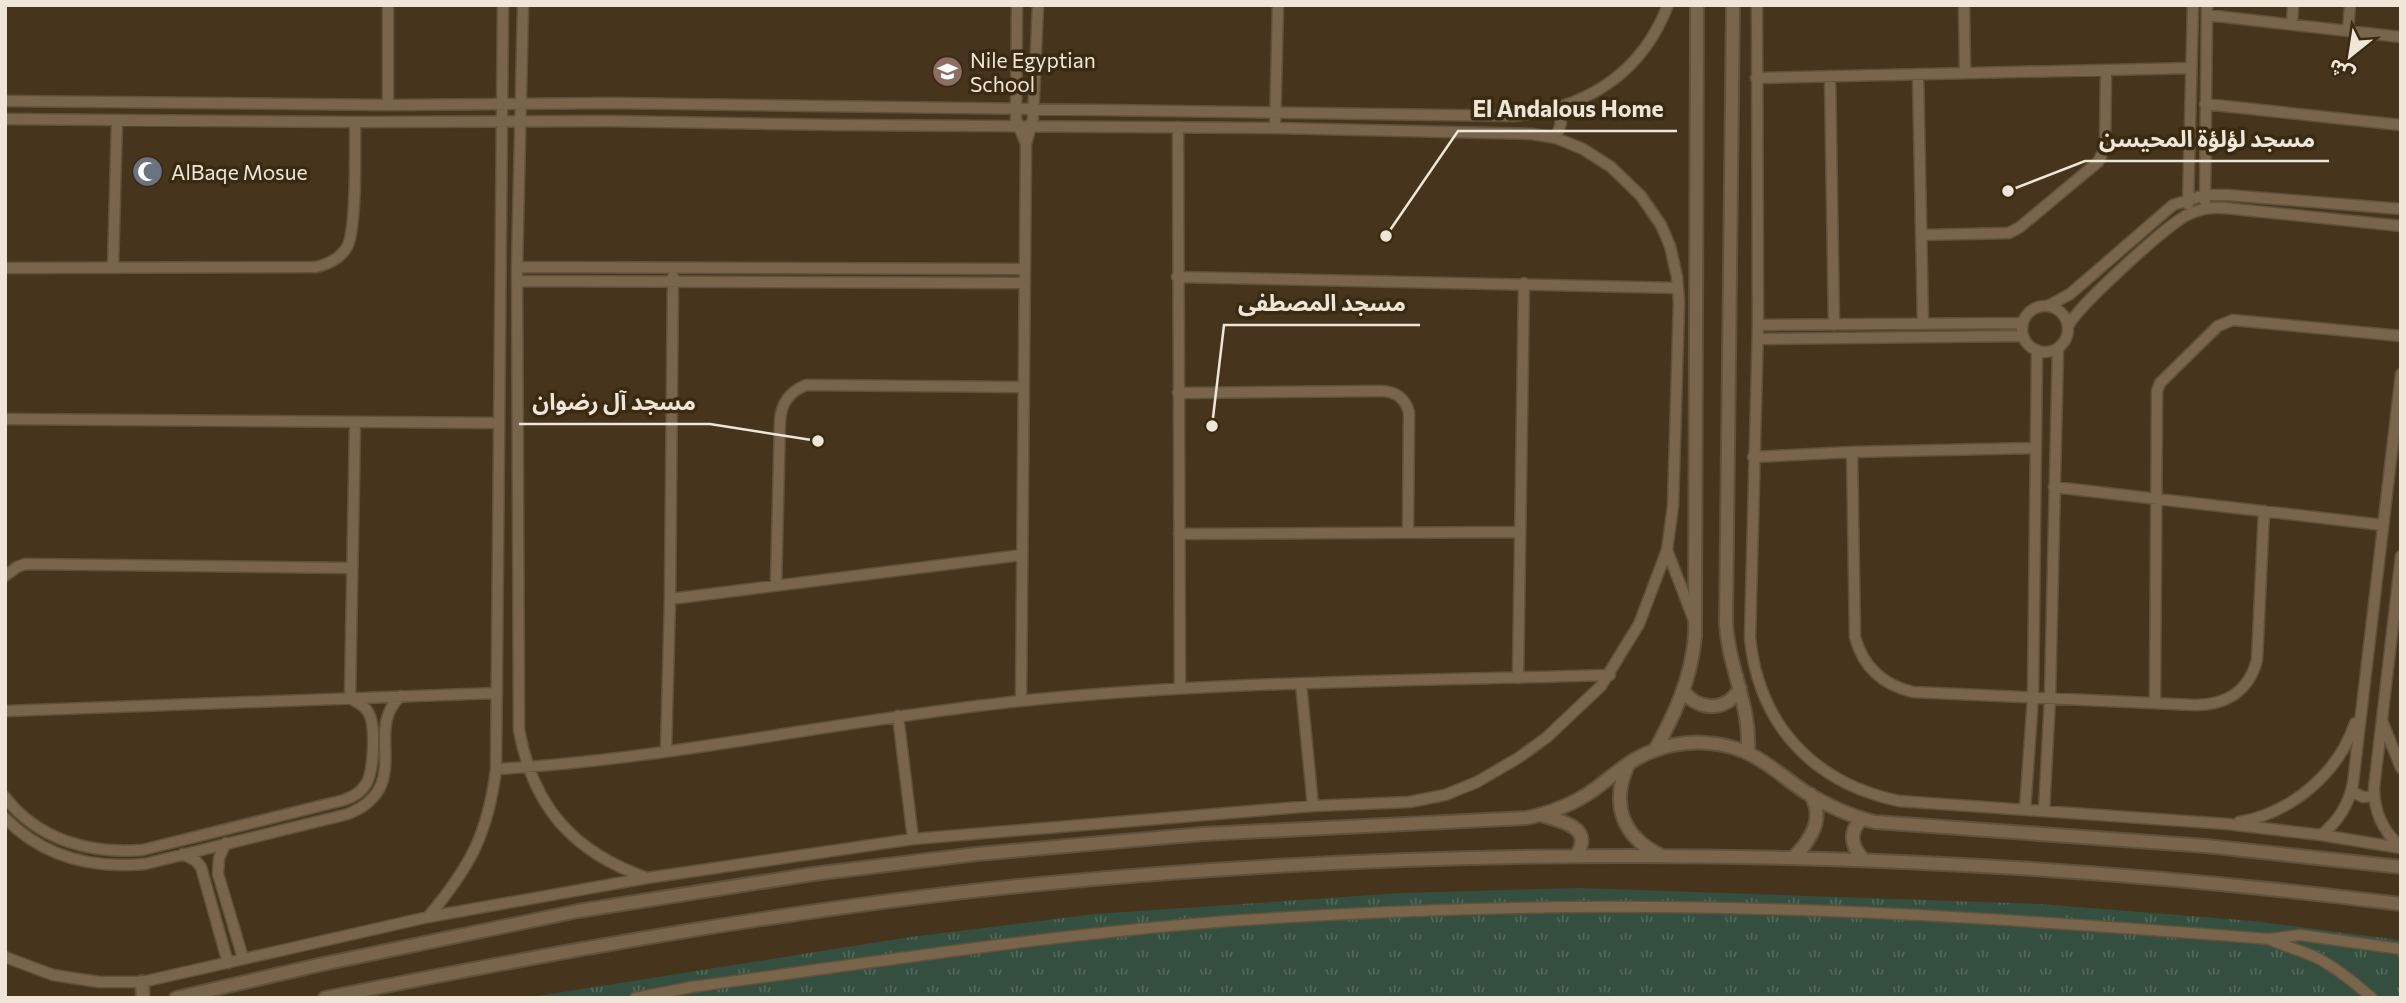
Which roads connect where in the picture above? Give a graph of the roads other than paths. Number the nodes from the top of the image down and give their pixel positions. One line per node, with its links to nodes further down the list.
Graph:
1 (388, 5): 30 (street)
2 (503, 5): 27 (street)
3 (523, 5): 28 (street)
4 (1017, 5): 31 (street)
5 (1038, 5): 33 (street)
6 (1278, 5): 34 (street)
7 (1668, 5): 32 (street)
8 (1697, 5): 105 (street)
9 (1733, 5): 110 (street)
10 (1757, 5): 24 (street)
11 (1964, 5): 21 (street)
12 (2193, 5): 19 (street)
13 (2293, 5): 16 (street)
14 (2350, 5): 17 (street)
15 (2207, 10): 16 (street); 29 (street)
16 (2292, 24): 17 (street)
17 (2348, 30): 18 (street)
18 (2401, 37)
19 (2191, 68): 20 (street); 50 (street)
20 (2106, 70): 21 (street); 55 (street)
21 (1965, 73): 22 (street)
22 (1919, 74): 23 (street); 55 (street)
23 (1830, 76): 24 (street); 70 (street)
24 (1756, 78): 71 (street)
25 (5, 101): 26 (street)
26 (95, 102): 30 (street); 36 (street)
27 (502, 104): 28 (street); 30 (street); 38 (street)
28 (522, 104): 31 (street); 39 (street)
29 (2205, 104): 41 (street); 49 (street)
30 (388, 105)
31 (1015, 109): 33 (street); 42 (street)
32 (1557, 109): 34 (street); 47 (street)
33 (1034, 110): 34 (street); 43 (street)
34 (1276, 114): 46 (street)
35 (6, 120): 36 (street); 45 (street)
36 (95, 120): 37 (street)
37 (117, 120): 40 (street); 56 (street)
38 (502, 121): 39 (street); 40 (street); 83 (street)
39 (522, 121): 42 (street); 57 (street)
40 (355, 122): 56 (street)
41 (2401, 125)
42 (1017, 126): 43 (street); 48 (street)
43 (1032, 126): 44 (street); 48 (street)
44 (1178, 127): 46 (street); 61 (street)
45 (5, 128)
46 (1275, 128): 47 (street)
47 (1556, 138): 66 (street)
48 (1026, 144): 60 (street)
49 (2204, 195): 50 (street); 51 (street); 52 (street)
50 (2188, 199): 53 (street); 67 (street)
51 (2205, 209): 53 (street); 54 (street)
52 (2401, 209)
53 (2187, 215): 72 (street)
54 (2401, 226)
55 (1921, 235): 69 (street)
56 (113, 267): 59 (street)
57 (517, 267): 58 (street); 62 (street)
58 (673, 267): 60 (street); 63 (street)
59 (5, 268)
60 (1025, 269): 64 (street)
61 (1177, 277): 65 (street); 80 (street)
62 (517, 281): 63 (street); 90 (street)
63 (673, 281): 64 (street); 104 (street)
64 (1025, 283): 79 (street)
65 (1524, 283): 66 (street); 96 (street)
66 (1678, 288): 98 (street)
67 (2048, 306): 68 (street); 72 (street)
68 (2022, 323): 69 (street); 73 (street)
69 (1923, 324): 70 (street)
70 (1834, 325): 71 (street)
71 (1758, 326): 75 (street)
72 (2068, 326): 76 (street)
73 (2023, 336): 75 (street); 77 (street)
74 (2401, 336): 92 (street)
75 (1758, 339): 86 (street)
76 (2058, 348): 77 (street); 88 (street)
77 (2037, 350): 84 (street)
78 (2401, 374): 94 (street)
79 (1024, 387): 99 (street); 103 (street)
80 (1178, 393): 95 (street); 97 (street)
81 (5, 419): 82 (street)
82 (355, 422): 83 (street); 101 (street)
83 (499, 423): 89 (street)
84 (2036, 448): 85 (street); 87 (street)
85 (1852, 452): 86 (street); 114 (street)
86 (1753, 457): 135 (street)
87 (2036, 460): 88 (street); 114 (street)
88 (2055, 460): 91 (street)
89 (498, 477): 90 (street); 112 (street)
90 (518, 477): 127 (street)
91 (2054, 486): 92 (street); 116 (street)
92 (2156, 498): 93 (street); 118 (street)
93 (2264, 511): 94 (street); 118 (street)
94 (2383, 526): 120 (street)
95 (1408, 532): 96 (street); 97 (street)
96 (1520, 532): 107 (street)
97 (1179, 534): 109 (street)
98 (1667, 550): 105 (street); 106 (street)
99 (1022, 555): 103 (street); 117 (street)
100 (2401, 556): 122 (street)
101 (351, 568): 102 (street); 115 (street)
102 (5, 576)
103 (776, 585): 104 (street)
104 (670, 600): 124 (street)
105 (1695, 622): 111 (street)
106 (1610, 675): 107 (street); 134 (street)
107 (1518, 677): 108 (street)
108 (1301, 684): 109 (street); 134 (street)
109 (1180, 688): 117 (street)
110 (1740, 688): 111 (street); 125 (street)
111 (1684, 692): 123 (street)
112 (497, 693): 113 (street); 129 (street)
113 (401, 696): 115 (street); 143 (street)
114 (2033, 697): 116 (street); 135 (street)
115 (350, 698): 119 (street); 133 (street)
116 (2050, 698): 118 (street); 136 (street)
117 (1021, 701): 121 (street)
118 (2155, 703)
119 (5, 710)
120 (2360, 710): 130 (street); 140 (street)
121 (898, 716): 124 (street); 142 (street)
122 (2382, 719): 128 (street); 132 (street)
123 (1655, 750): 125 (street); 126 (street)
124 (666, 751): 127 (street)
125 (1748, 753): 131 (street)
126 (1629, 762): 137 (street); 147 (street)
127 (528, 767): 129 (street); 151 (street)
128 (2401, 768)
129 (496, 769): 153 (street)
130 (2351, 792): 132 (street); 141 (street)
131 (1810, 794): 139 (street); 148 (street)
132 (2374, 796): 144 (street)
133 (5, 797)
134 (1313, 806): 142 (street)
135 (2025, 810): 136 (street)
136 (2044, 811): 140 (street)
137 (1541, 815): 146 (street); 164 (street)
138 (5, 818): 145 (street)
139 (1861, 819): 149 (street); 150 (street)
140 (2227, 824): 141 (street)
141 (2322, 835): 144 (street)
142 (914, 839): 151 (street)
143 (226, 842): 145 (street); 159 (street)
144 (2401, 847)
145 (183, 854): 160 (street)
146 (1576, 856): 147 (street); 165 (street)
147 (1663, 856): 148 (street)
148 (1793, 858): 149 (street)
149 (1863, 859): 152 (street)
150 (2401, 867)
151 (647, 878): 153 (street)
152 (2401, 904)
153 (428, 917): 159 (street)
154 (2320, 937): 155 (street); 156 (street); 158 (street)
155 (2269, 939): 158 (street); 162 (street)
156 (2401, 949)
157 (5, 957): 161 (street)
158 (2315, 957): 166 (street)
159 (243, 958): 160 (street)
160 (228, 962): 161 (street)
161 (142, 982): 163 (street)
162 (639, 997)
163 (143, 998)
164 (176, 998)
165 (325, 998)
166 (2372, 998)

